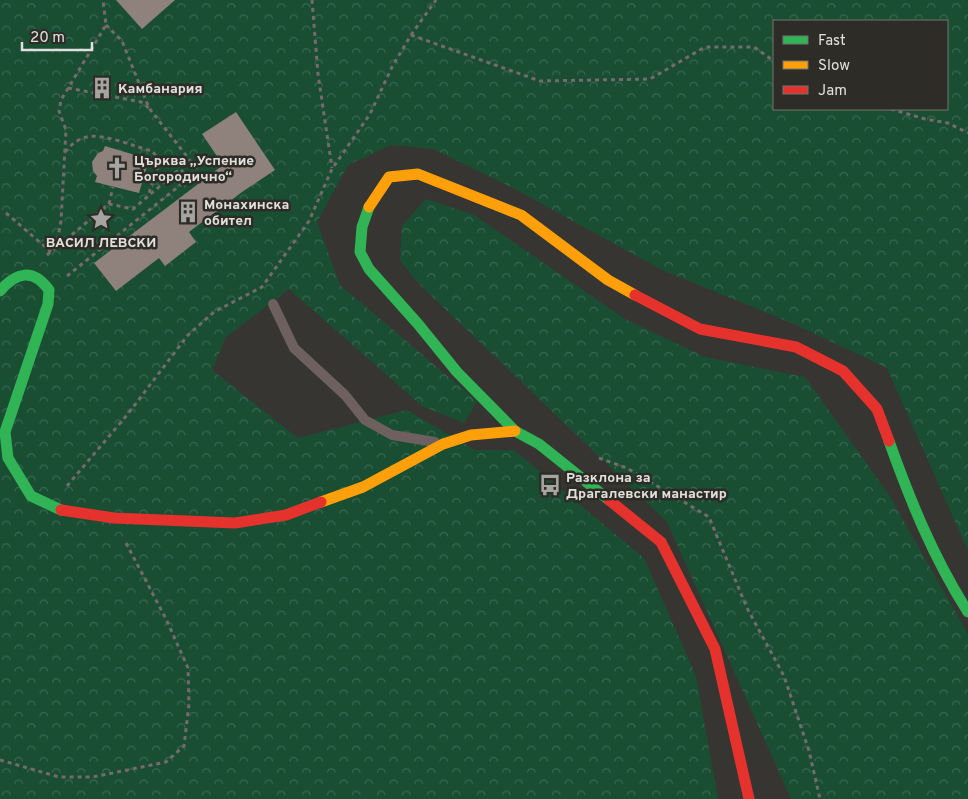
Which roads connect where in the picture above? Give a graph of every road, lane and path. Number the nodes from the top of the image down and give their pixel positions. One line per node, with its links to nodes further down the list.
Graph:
1 (103, 0): 4 (path)
2 (312, 0): 12 (path)
3 (436, 0): 5 (path)
4 (106, 25): 7 (path); 8 (path)
5 (411, 35): 6 (path); 12 (path)
6 (773, 60)
7 (68, 88): 8 (path); 11 (path)
8 (149, 108): 13 (path)
9 (894, 110): 10 (path)
10 (968, 133)
11 (65, 152): 15 (path); 18 (path)
12 (332, 169): 27 (path)
13 (189, 178): 15 (path); 21 (path)
14 (113, 187): 16 (path)
15 (148, 196): 16 (path)
16 (109, 204): 18 (path)
17 (6, 213): 19 (path)
18 (56, 248): 19 (path)
19 (52, 252): 20 (path)
20 (26, 274): 21 (street); 22 (street)
21 (49, 290): 28 (street)
22 (0, 291)
23 (273, 304): 25 (lane)
24 (515, 431): 25 (street); 29 (street); 31 (street)
25 (443, 444): 28 (street)
26 (594, 456): 32 (path)
27 (66, 486)
28 (114, 518): 30 (path)
29 (968, 612)
30 (0, 760)
31 (749, 799)
32 (820, 799)

